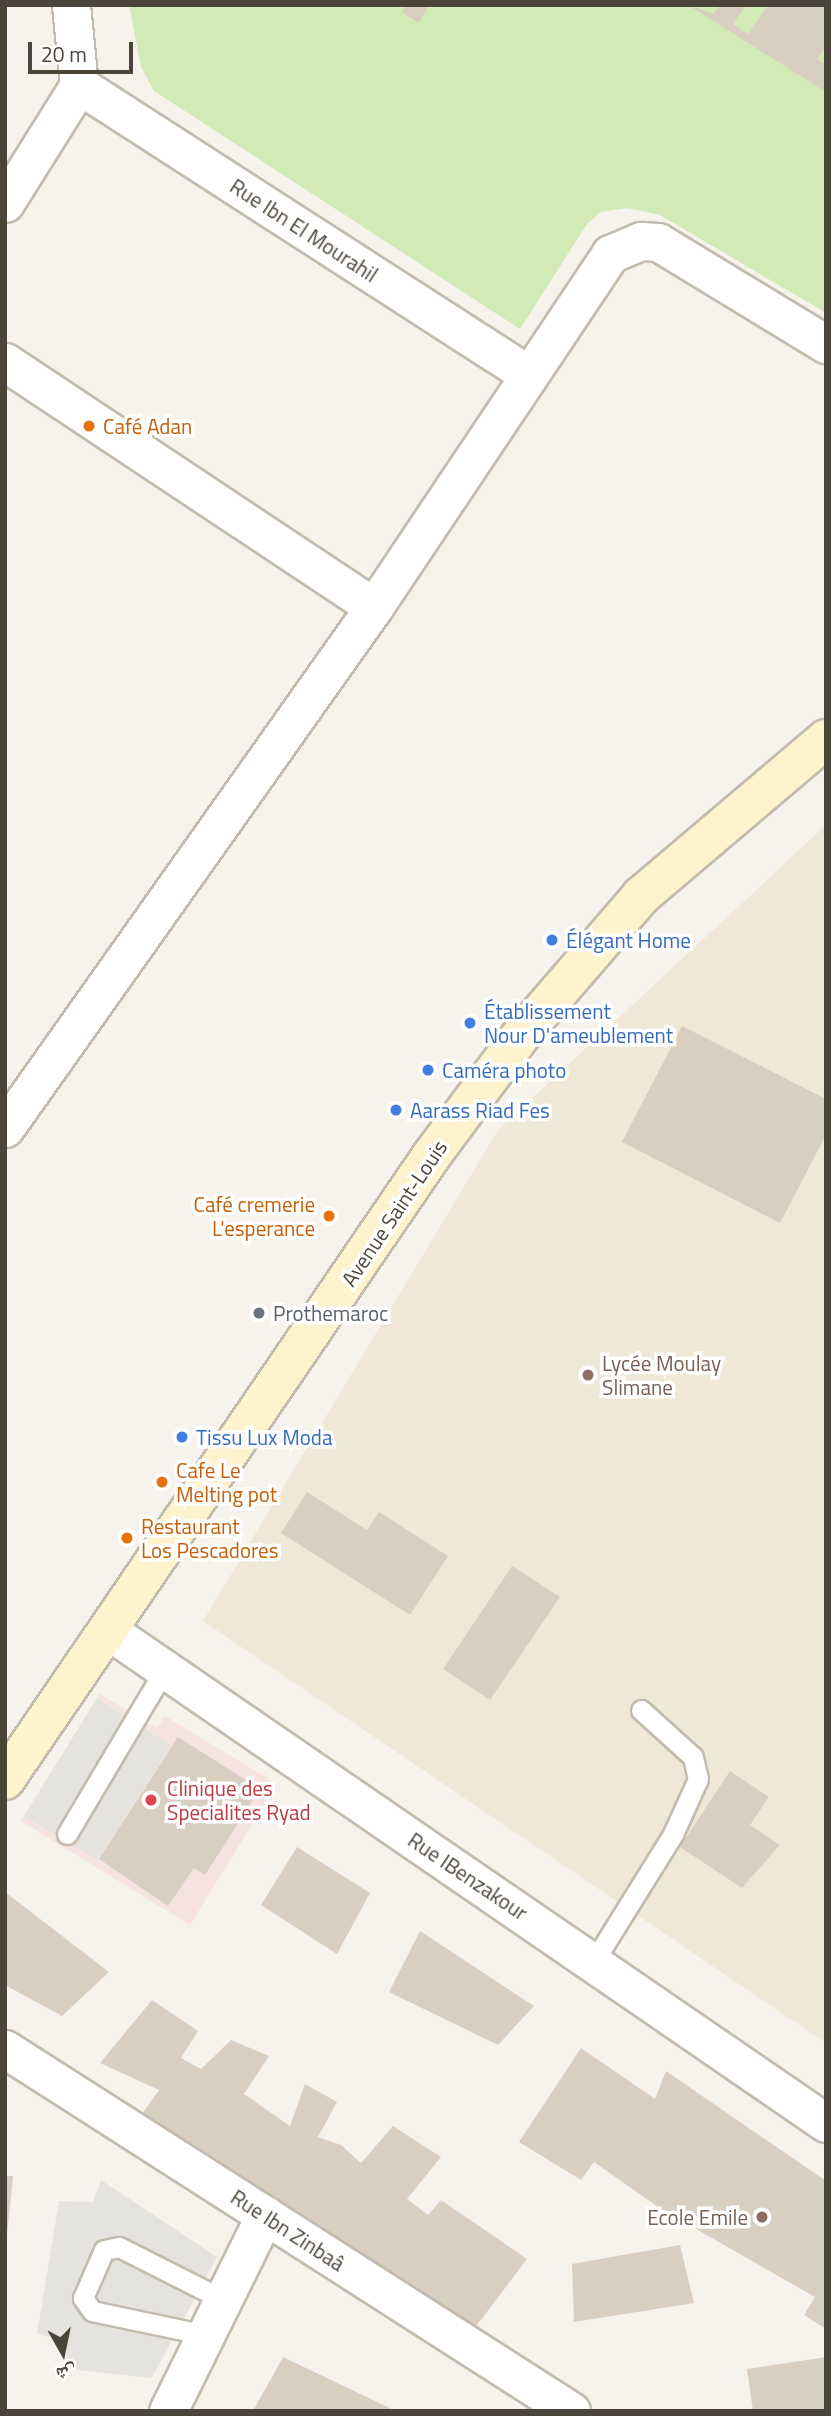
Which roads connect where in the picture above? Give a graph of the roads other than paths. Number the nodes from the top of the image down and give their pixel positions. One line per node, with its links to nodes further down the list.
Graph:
1 (71, 5): 2 (street)
2 (79, 85): 3 (street); 6 (street, Rue Ibn El Mourahil)
3 (5, 203)
4 (826, 344): 6 (street)
5 (5, 362): 7 (street)
6 (529, 375): 7 (street)
7 (374, 607): 9 (street)
8 (826, 739): 10 (main road, Avenue Saint-Louis)
9 (5, 1128)
10 (109, 1631): 11 (street, Rue IBenzakour); 13 (main road, Avenue Saint-Louis)
11 (165, 1669): 14 (lane); 15 (street, Rue IBenzakour)
12 (641, 1710): 15 (lane)
13 (5, 1780)
14 (67, 1834)
15 (594, 1961): 17 (street, Rue IBenzakour)
16 (5, 2049): 18 (street, Rue Ibn Zinbaâ)
17 (826, 2123)
18 (265, 2215): 19 (street); 21 (street, Rue Ibn Zinbaâ)
19 (224, 2300): 20 (street); 20 (lane)
20 (206, 2335): 22 (street)
21 (565, 2409)
22 (168, 2411)

